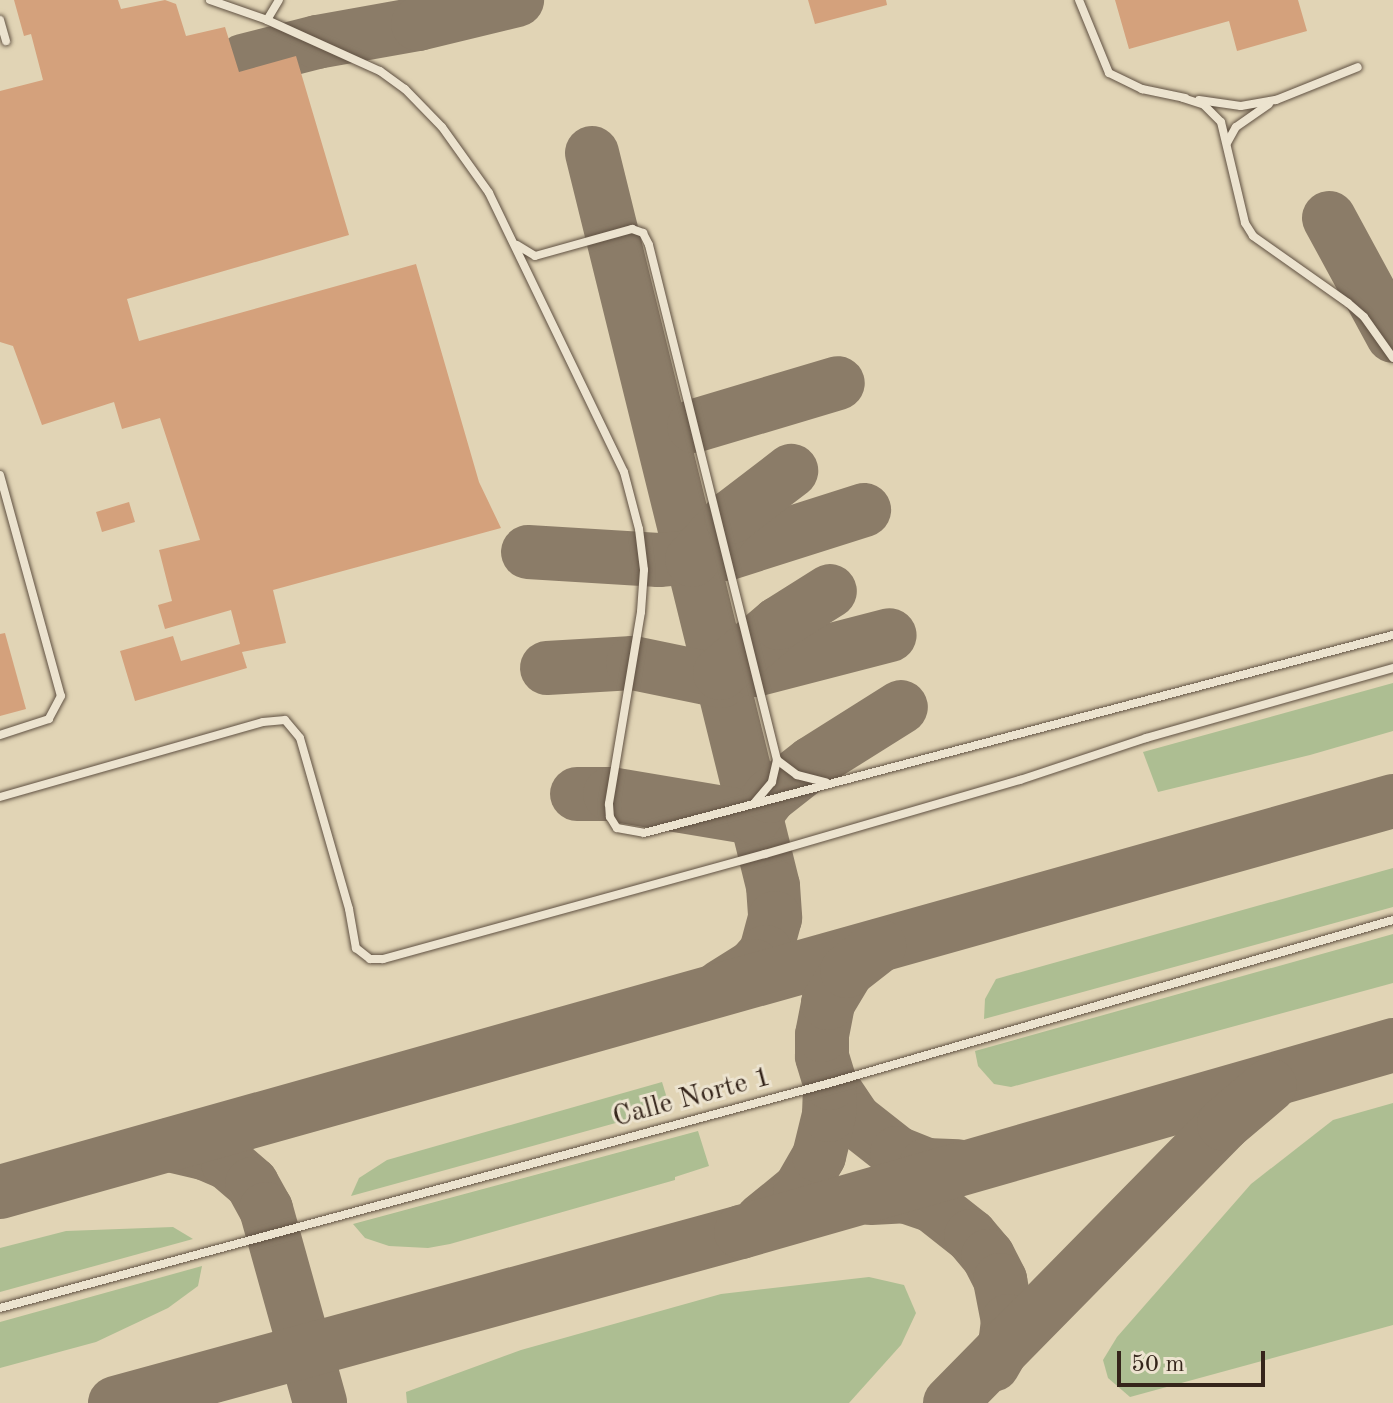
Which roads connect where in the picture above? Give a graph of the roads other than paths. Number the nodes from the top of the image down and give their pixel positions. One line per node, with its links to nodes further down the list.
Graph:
1 (279, 0): 5 (lane)
2 (1079, 0): 8 (lane)
3 (213, 1): 5 (lane)
4 (0, 20): 6 (lane)
5 (267, 20): 11 (lane)
6 (6, 41)
7 (1358, 67): 9 (lane)
8 (1183, 98): 9 (lane); 10 (lane)
9 (1276, 100): 10 (lane)
10 (1226, 144): 14 (lane)
11 (513, 242): 12 (lane); 13 (lane)
12 (535, 256): 13 (lane); 19 (lane)
13 (530, 277): 22 (lane)
14 (1393, 358)
15 (0, 475): 18 (lane)
16 (1393, 635): 20 (lane)
17 (1393, 668): 21 (lane)
18 (0, 735)
19 (777, 760): 20 (lane); 22 (lane)
20 (832, 783): 22 (lane)
21 (0, 797)
22 (752, 805)
23 (1393, 920): 24 (lane, Calle Norte 1)
24 (0, 1308)

